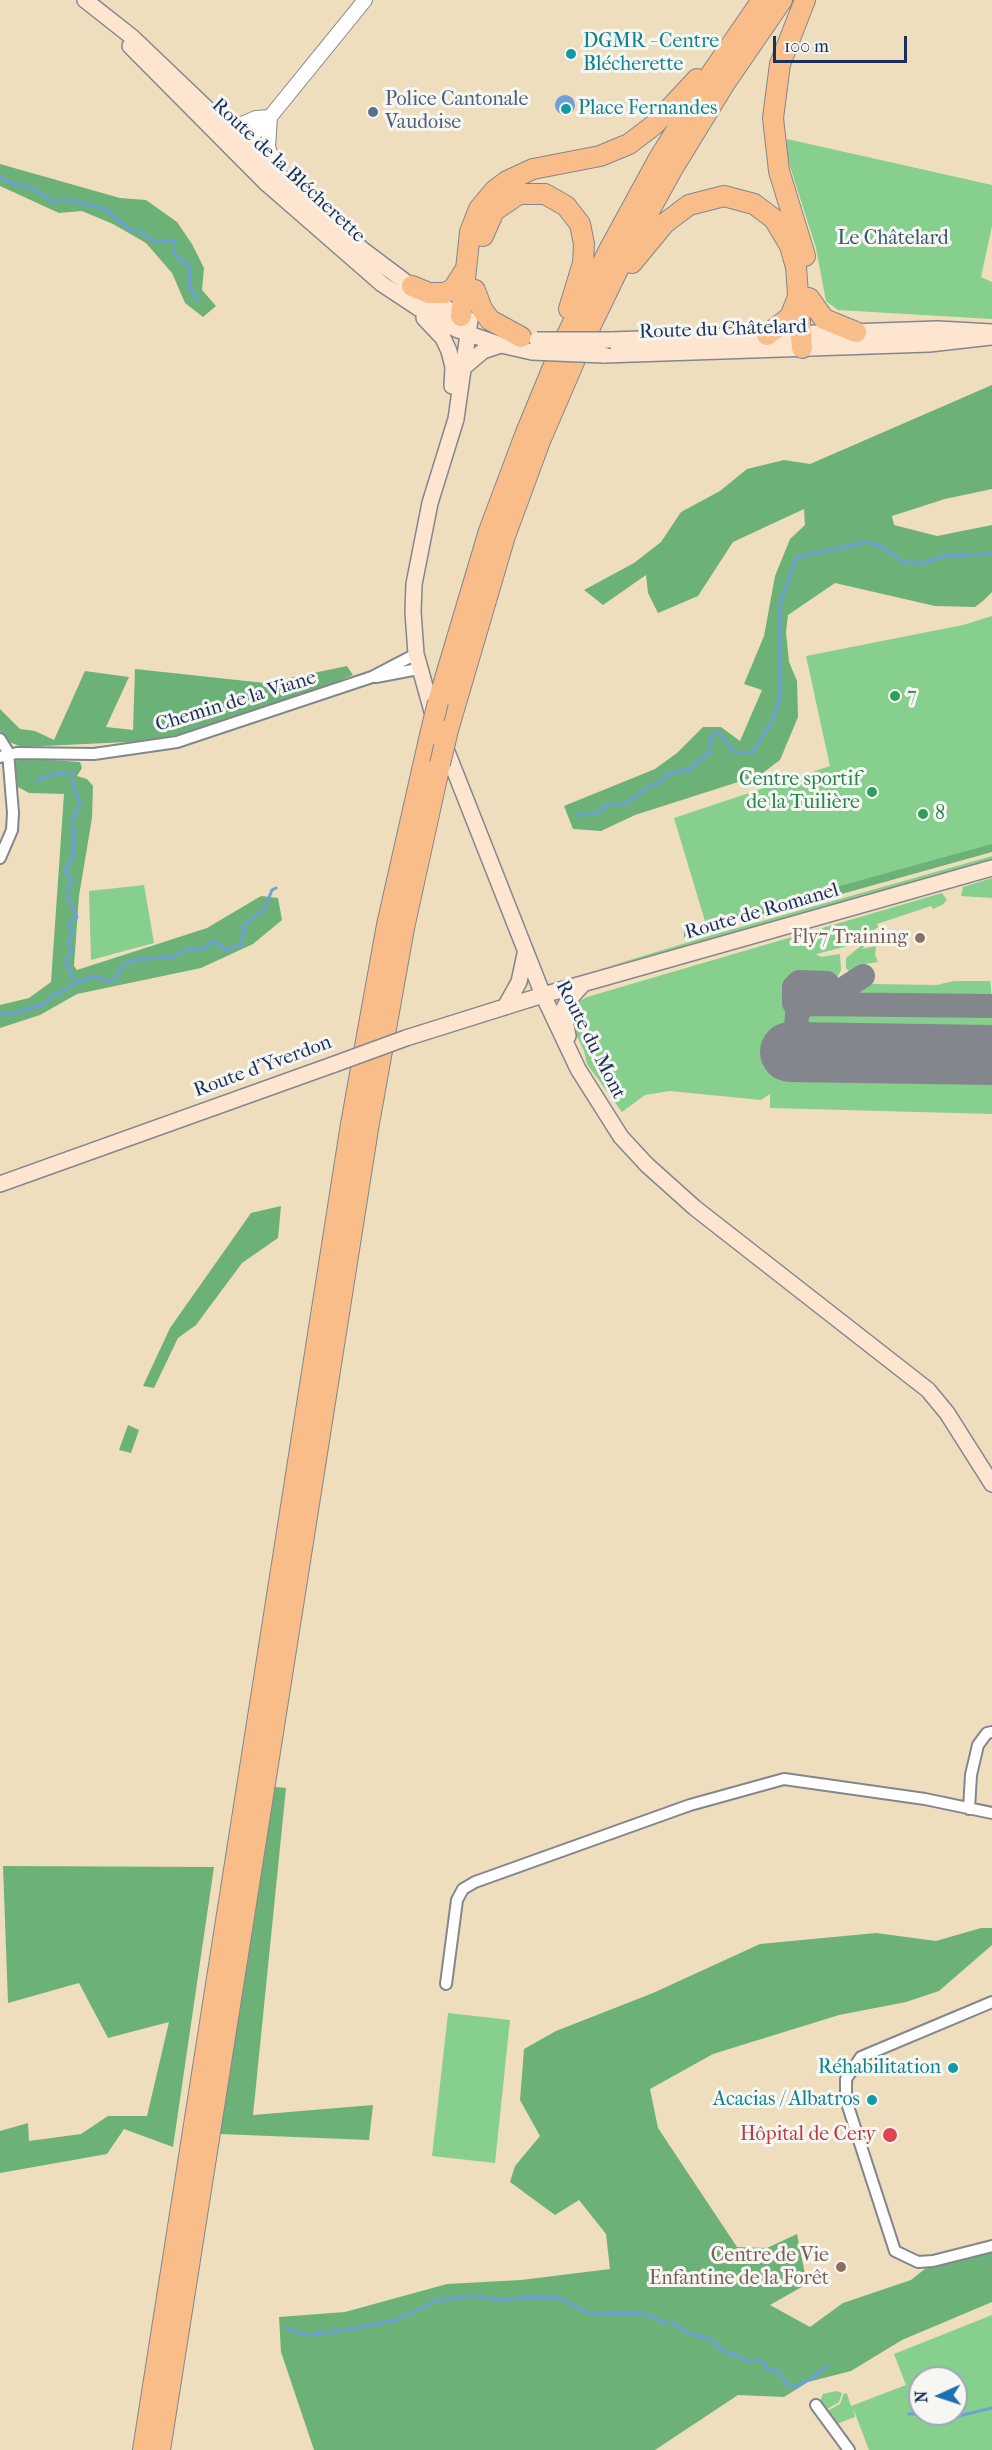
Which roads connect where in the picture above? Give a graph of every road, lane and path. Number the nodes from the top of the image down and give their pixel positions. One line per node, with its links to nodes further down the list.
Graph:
1 (85, 0): 6 (main road, Route de la Blécherette)
2 (365, 0): 8 (street)
3 (762, 0): 7 (highway)
4 (783, 0): 17 (highway)
5 (805, 0): 16 (highway)
6 (109, 20): 9 (main road, Route de la Blécherette); 10 (main road, Route de la Blécherette)
7 (739, 32): 13 (highway); 27 (highway)
8 (270, 117): 9 (street); 10 (street); 11 (street)
9 (221, 121): 10 (main road, Route de la Blécherette)
10 (240, 149): 11 (main road, Route de la Blécherette); 12 (main road, Route de la Blécherette)
11 (277, 172): 12 (main road, Route de la Blécherette)
12 (289, 194): 15 (main road, Route de la Blécherette)
13 (465, 270): 15 (highway); 18 (highway)
14 (475, 290): 18 (highway); 24 (highway); 27 (highway)
15 (412, 296): 18 (main road, Route de la Blécherette); 26 (main road, Route du Mont)
16 (804, 297): 17 (highway); 19 (highway); 21 (highway); 23 (highway)
17 (601, 303): 29 (highway)
18 (464, 325): 24 (main road, Route du Châtelard); 25 (main road, Route du Châtelard); 26 (main road, Route du Mont)
19 (856, 332): 20 (main road, Route du Châtelard); 23 (main road, Route du Châtelard)
20 (992, 332)
21 (767, 335): 23 (main road, Route du Châtelard); 24 (main road, Route du Châtelard, bridge)
22 (992, 337): 23 (main road, Route du Châtelard)
23 (807, 341): 24 (main road, Route du Châtelard, bridge)
24 (530, 343): 25 (main road, Route du Châtelard)
25 (501, 345): 26 (main road)
26 (458, 367): 28 (main road, Route du Mont)
27 (550, 372): 29 (highway, bridge)
28 (417, 662): 31 (street, Chemin de la Viane); 34 (main road, Route du Mont)
29 (439, 733): 48 (highway); 49 (highway, bridge)
30 (0, 739): 31 (street)
31 (4, 756): 32 (street)
32 (0, 858)
33 (992, 868): 35 (main road, Route de Romanel)
34 (525, 953): 36 (main road, Route du Mont); 37 (main road)
35 (583, 984): 36 (main road, Route de Romanel); 38 (main road)
36 (543, 995): 37 (main road, Route d'Yverdon); 38 (main road, Route du Mont)
37 (505, 1006): 39 (main road, Route d'Yverdon, bridge)
38 (578, 1069): 40 (main road, Route du Mont)
39 (0, 1184)
40 (992, 1484)
41 (992, 1732): 42 (street)
42 (969, 1809): 43 (street); 44 (street)
43 (992, 1813)
44 (446, 1984)
45 (992, 2001): 46 (street)
46 (992, 2246)
47 (816, 2405): 50 (street)
48 (142, 2450)
49 (160, 2450)
50 (849, 2450)

